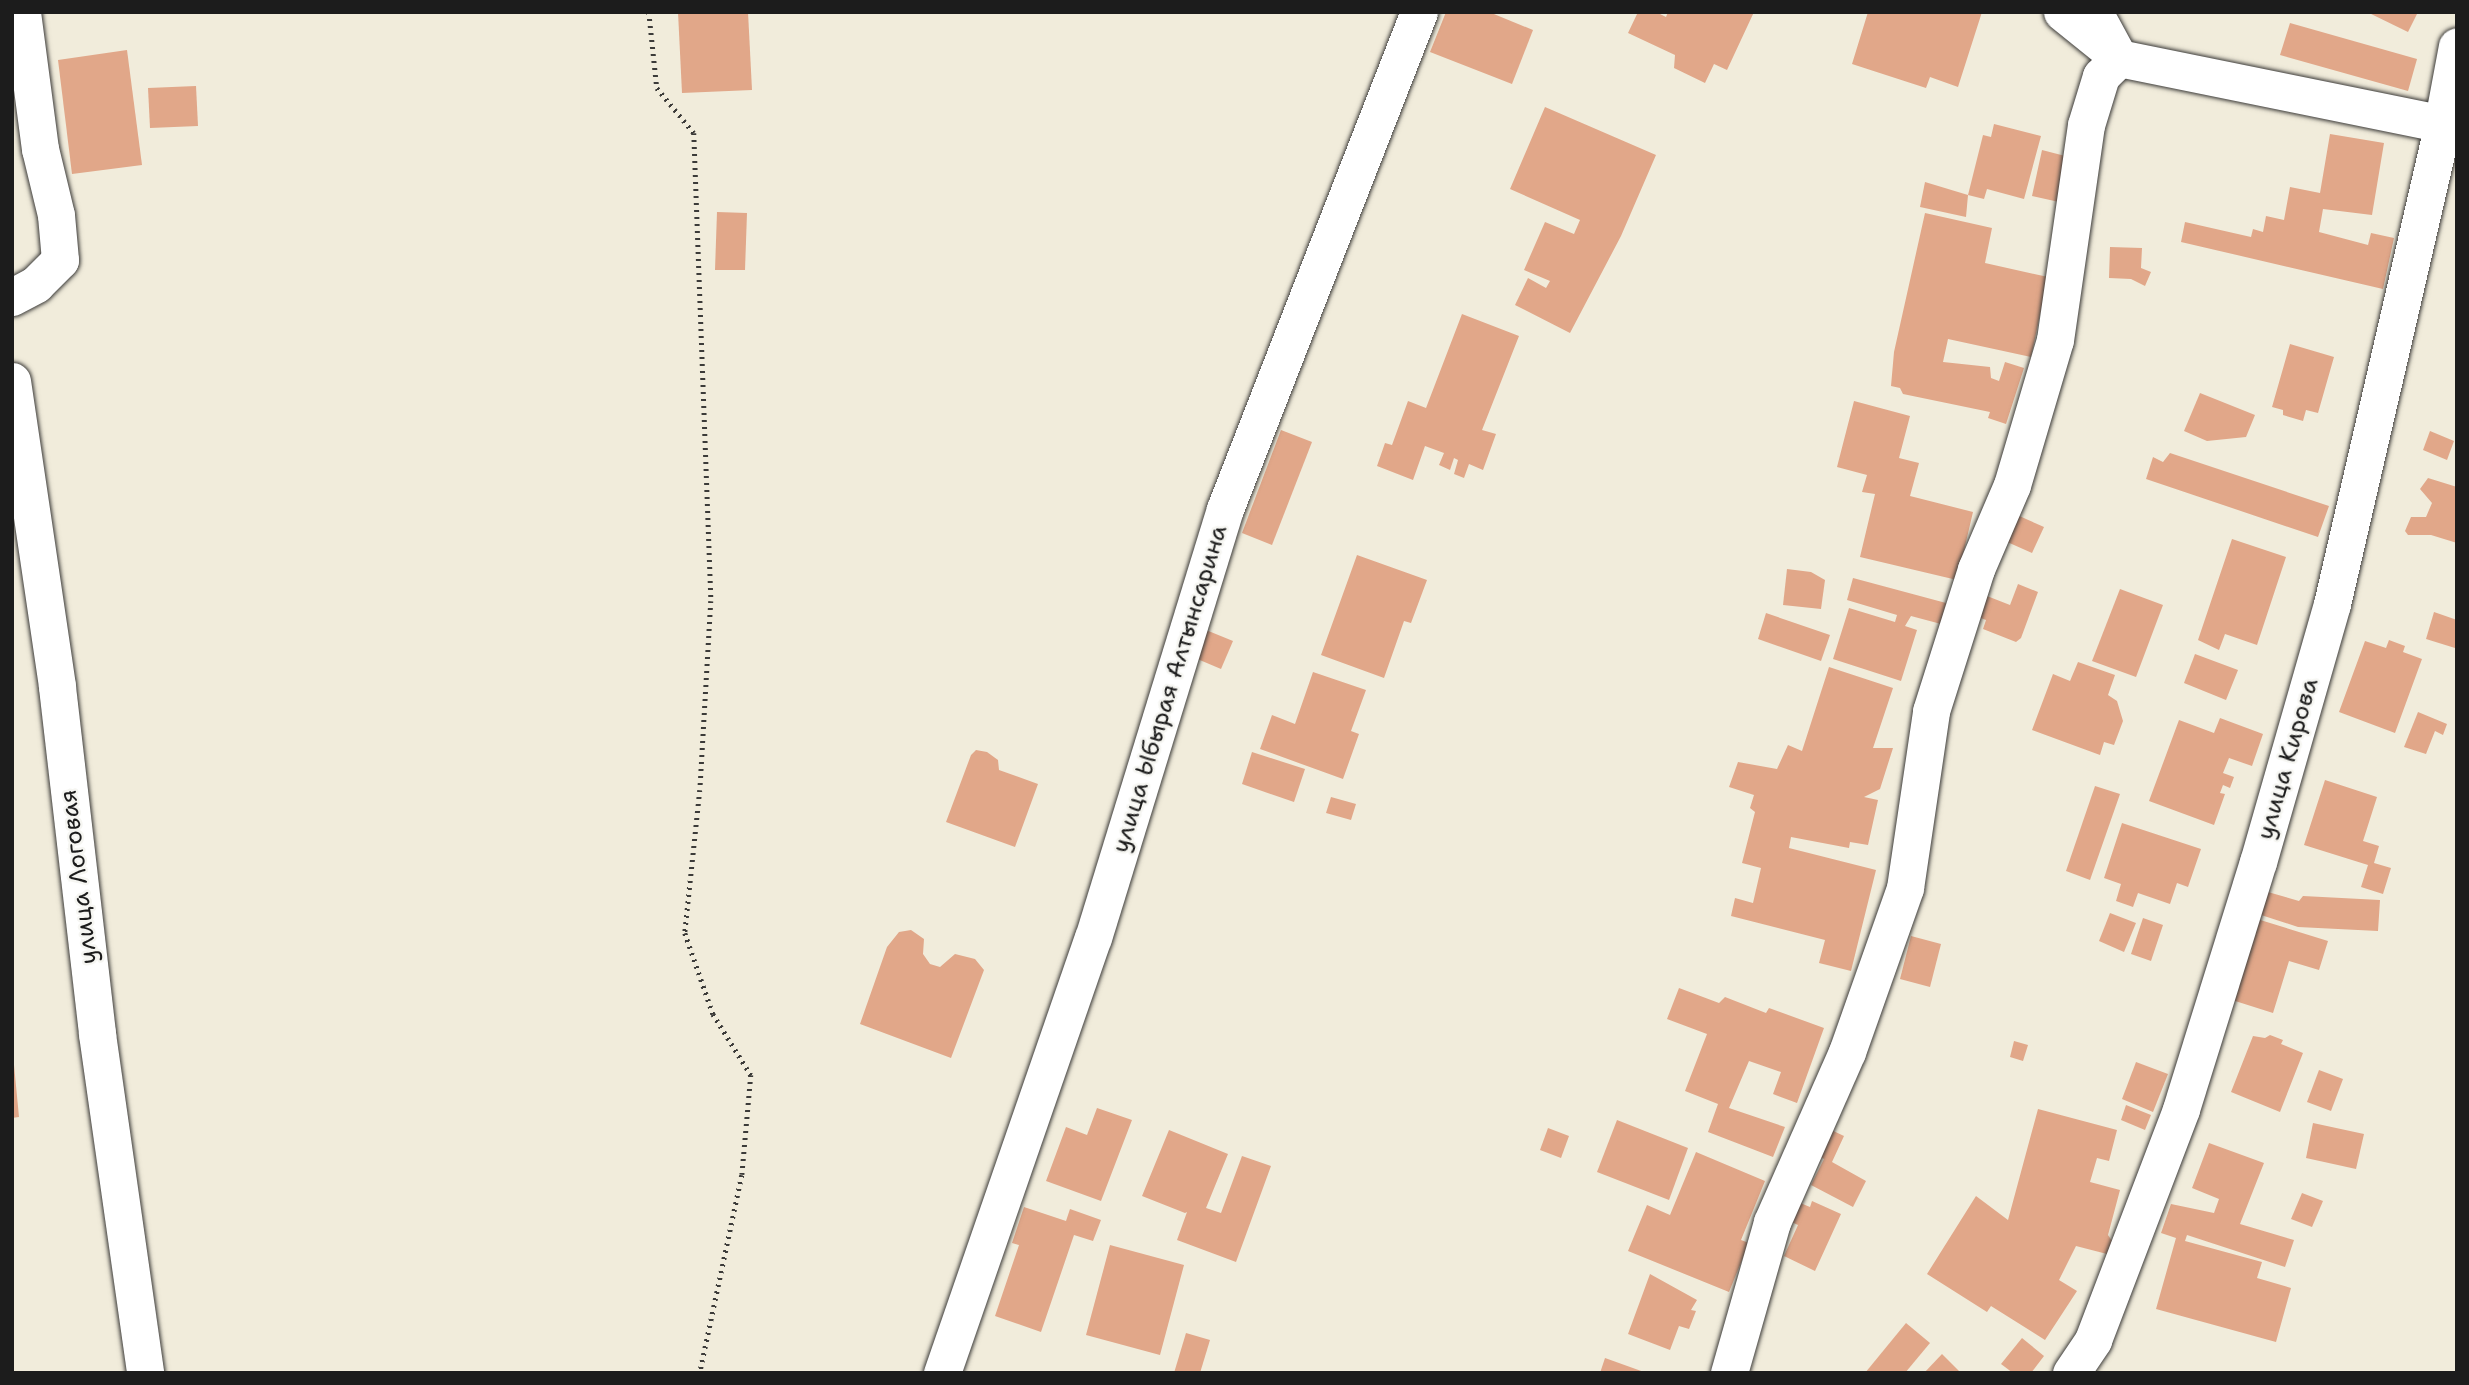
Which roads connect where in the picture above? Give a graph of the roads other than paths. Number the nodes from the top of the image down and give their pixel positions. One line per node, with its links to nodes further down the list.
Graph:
1 (22, 12): 8 (street)
2 (1419, 12): 11 (street, улица Ыбырая Алтынсарина)
3 (2062, 12): 6 (street)
4 (2094, 12): 6 (street)
5 (2457, 46): 7 (street, улица Кирова)
6 (2119, 58): 7 (street); 12 (street)
7 (2449, 126): 13 (street, улица Кирова)
8 (12, 297)
9 (12, 381): 10 (street, улица Логовая)
10 (145, 1373)
11 (942, 1373)
12 (1729, 1373)
13 (2071, 1373)

